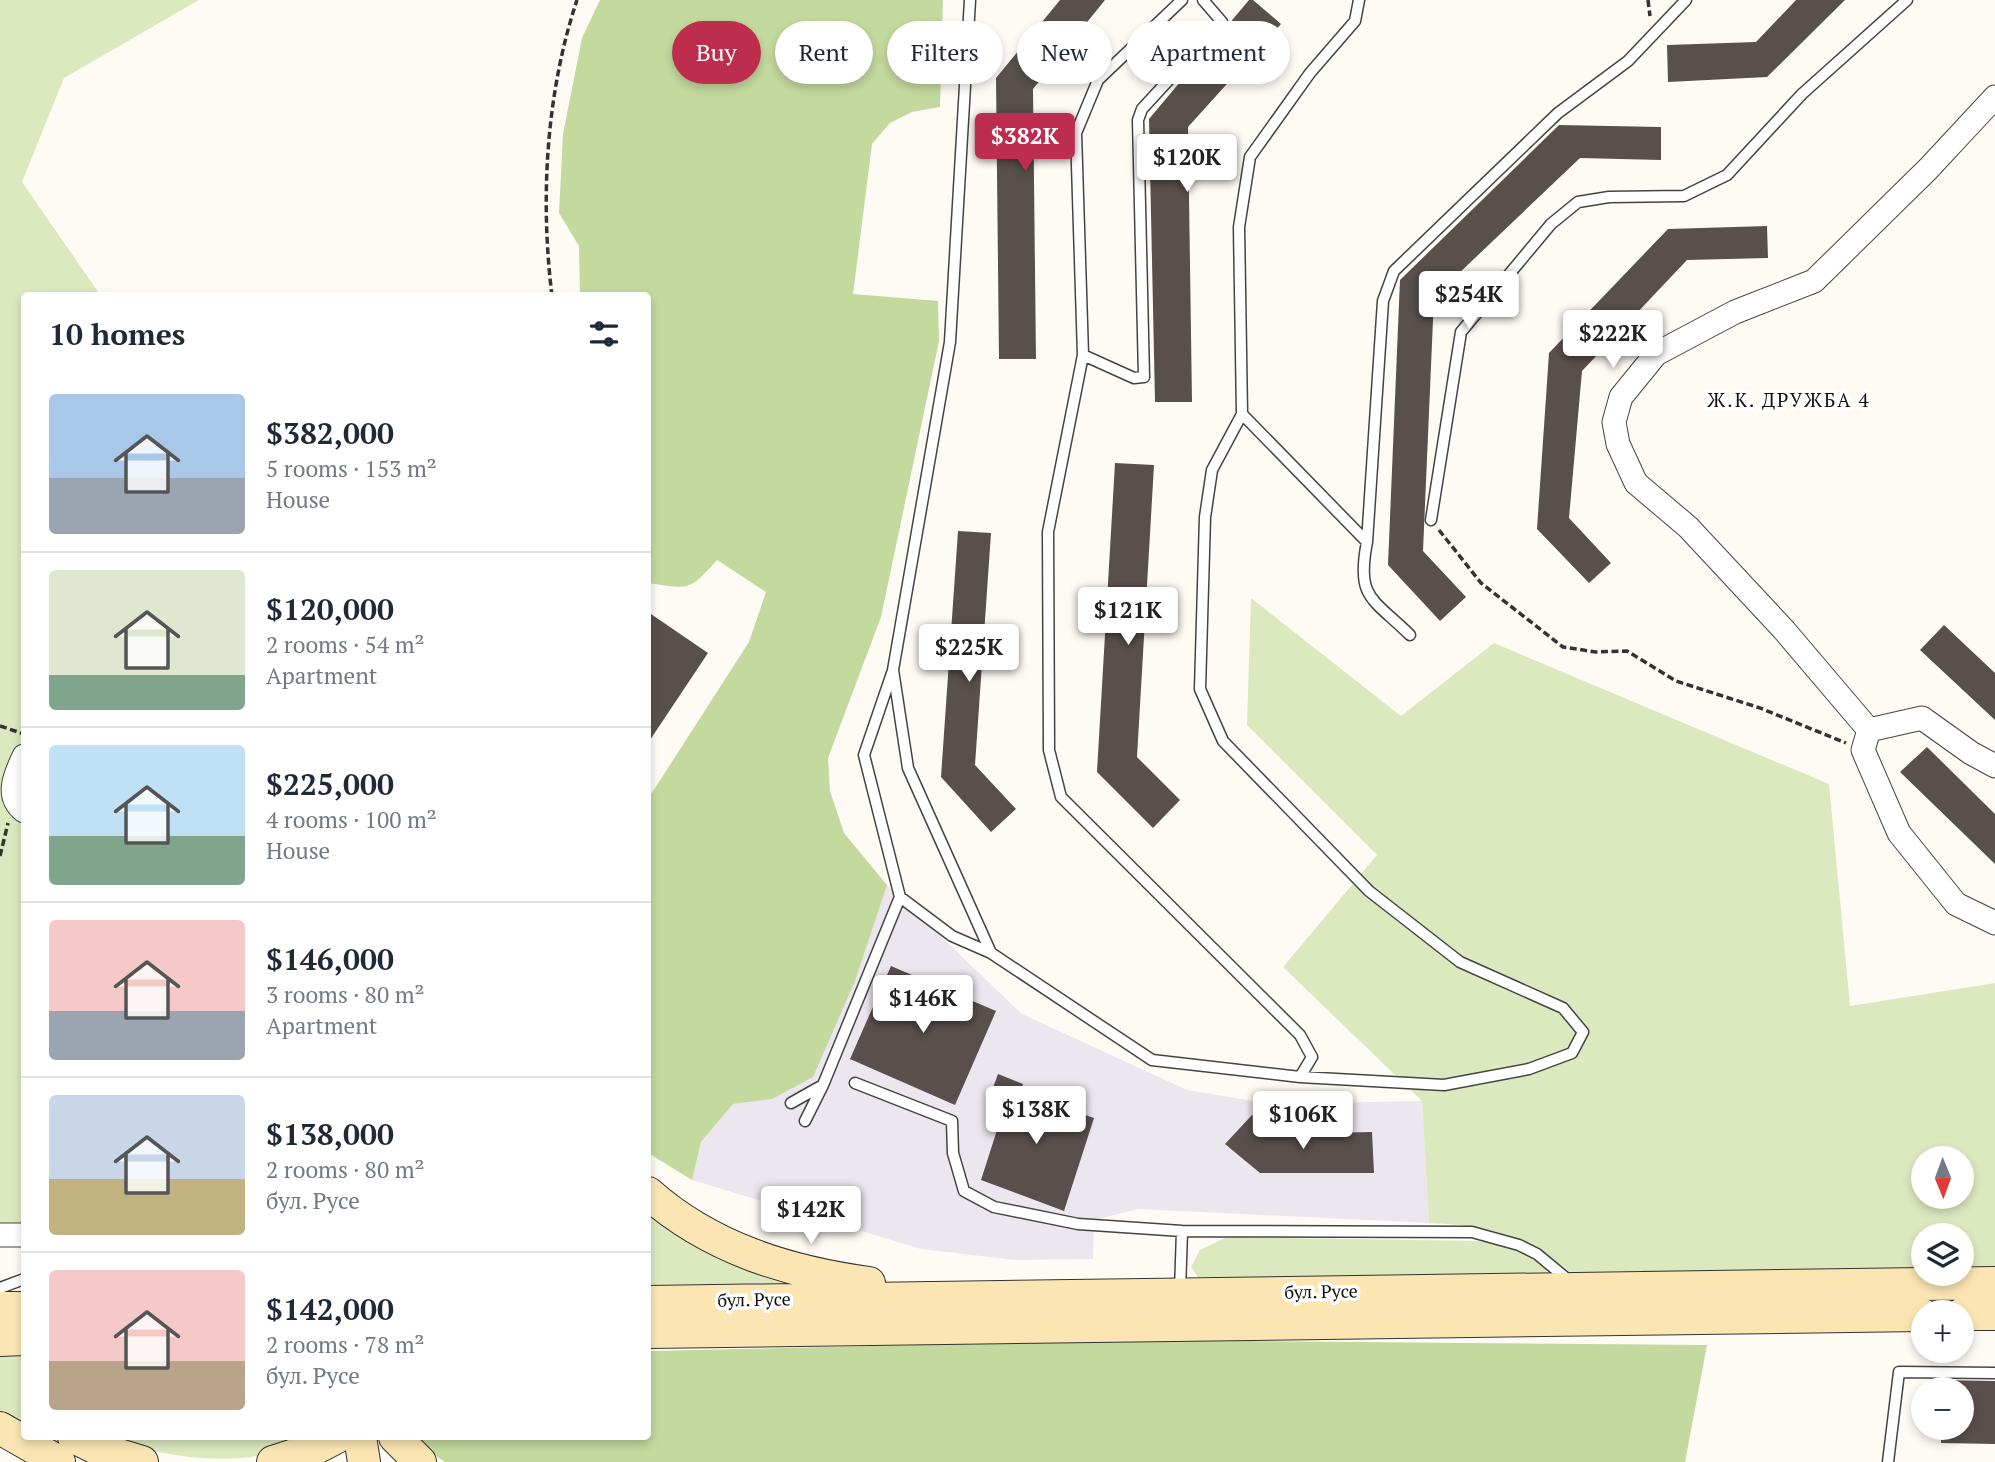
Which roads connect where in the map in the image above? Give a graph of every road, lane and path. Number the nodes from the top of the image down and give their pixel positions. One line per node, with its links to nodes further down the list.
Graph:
1 (578, 0): 9 (path)
2 (970, 0): 15 (lane)
3 (1182, 0): 10 (lane)
4 (1203, 0): 10 (lane)
5 (1359, 0): 11 (lane)
6 (1686, 0): 13 (lane)
7 (1907, 0): 12 (lane)
8 (1995, 97): 18 (street)
9 (551, 292)
10 (1083, 355): 26 (lane)
11 (1241, 414): 13 (lane); 26 (lane)
12 (1431, 520): 18 (path)
13 (1367, 542): 14 (lane)
14 (1410, 635)
15 (893, 670): 23 (lane); 25 (lane)
16 (0, 726): 17 (path)
17 (21, 733)
18 (1866, 740): 20 (street); 24 (street)
19 (21, 763): 21 (street)
20 (1995, 766)
21 (21, 809): 22 (path)
22 (0, 856)
23 (900, 897): 25 (lane); 28 (lane)
24 (1995, 922)
25 (991, 953): 26 (lane)
26 (1300, 1076)
27 (855, 1083): 32 (lane)
28 (823, 1084): 29 (lane); 30 (lane)
29 (791, 1103)
30 (805, 1121)
31 (651, 1195): 40 (main road)
32 (1182, 1231): 38 (lane); 39 (lane)
33 (0, 1235): 34 (street)
34 (21, 1235)
35 (21, 1280): 37 (lane)
36 (1995, 1283): 38 (main road, бул. Русе)
37 (0, 1288)
38 (1576, 1288): 39 (main road, бул. Русе)
39 (1180, 1294): 40 (main road, бул. Русе)
40 (971, 1297): 41 (main road, бул. Русе)
41 (651, 1302)
42 (0, 1308): 43 (main road)
43 (21, 1308)
44 (1974, 1314): 45 (main road)
45 (1995, 1314)
46 (1911, 1315): 47 (main road, бул. Русе)
47 (651, 1332)
48 (21, 1339): 49 (main road)
49 (0, 1340)
50 (1995, 1373): 63 (lane)
51 (0, 1428): 57 (main road)
52 (80, 1440): 58 (main road)
53 (331, 1440): 59 (main road)
54 (360, 1440): 60 (main road)
55 (392, 1440): 61 (main road)
56 (396, 1440): 62 (main road)
57 (59, 1462)
58 (142, 1462)
59 (273, 1462)
60 (364, 1462)
61 (387, 1462)
62 (420, 1462)
63 (1888, 1462)

